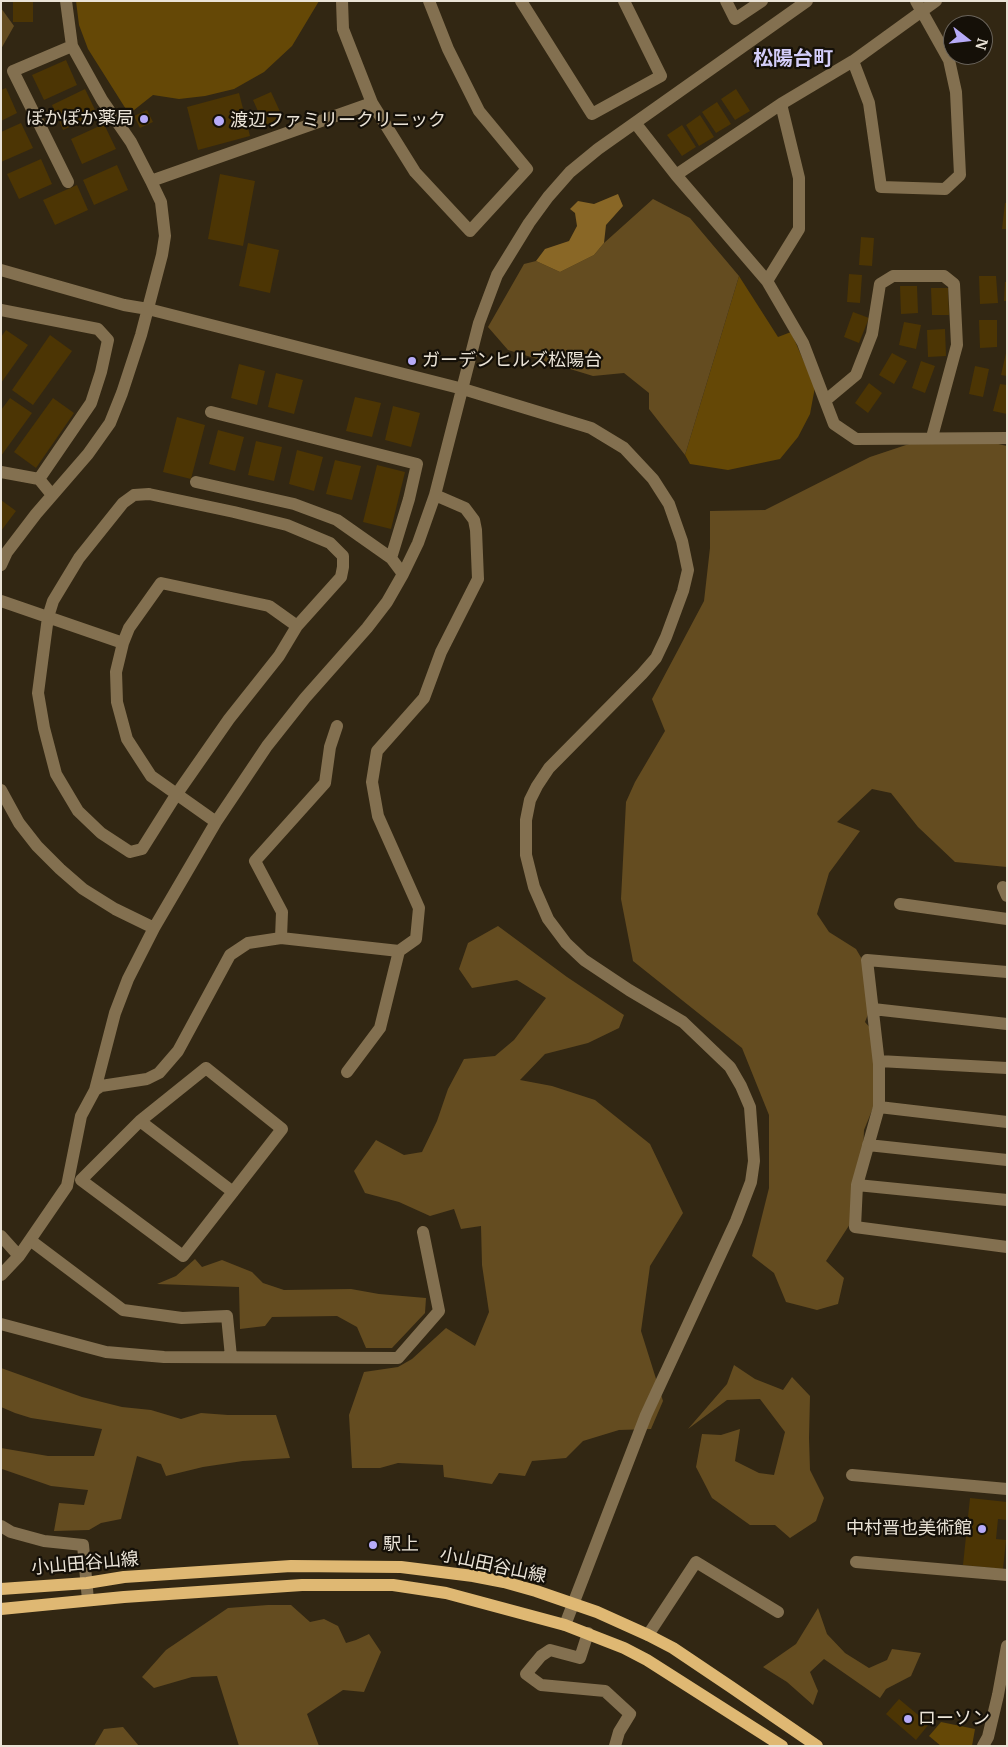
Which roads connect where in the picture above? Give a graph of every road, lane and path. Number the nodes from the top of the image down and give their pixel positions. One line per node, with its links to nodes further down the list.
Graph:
1 (66, 1): 11 (street)
2 (342, 1): 13 (street)
3 (429, 1): 13 (street)
4 (521, 1): 5 (street)
5 (624, 1)
6 (726, 1): 7 (street)
7 (762, 1)
8 (807, 1): 15 (street)
9 (936, 1): 10 (street)
10 (919, 6): 12 (street); 12 (street)
11 (72, 46): 17 (street); 18 (street)
12 (853, 61): 14 (street)
13 (372, 103): 17 (street)
14 (781, 104): 16 (street); 20 (street)
15 (636, 124): 16 (street); 23 (street)
16 (676, 175): 20 (street)
17 (151, 181): 21 (street)
18 (68, 182)
19 (1, 270): 21 (street)
20 (767, 281): 24 (street)
21 (148, 309): 23 (street); 31 (street)
22 (1, 310): 29 (street)
23 (463, 389): 32 (street); 82 (street)
24 (826, 400): 26 (street); 26 (street)
25 (211, 412): 33 (street)
26 (932, 437): 27 (street)
27 (1007, 438)
28 (1, 472): 29 (street)
29 (39, 479): 31 (street)
30 (196, 482): 33 (street)
31 (52, 495): 34 (street)
32 (435, 495): 35 (street); 48 (street)
33 (391, 558): 35 (street)
34 (1, 565)
35 (403, 574): 43 (street)
36 (1, 601): 37 (street)
37 (48, 617): 38 (street); 39 (street); 42 (street)
38 (297, 626): 39 (street); 42 (street)
39 (123, 643): 42 (street)
40 (337, 726): 47 (street)
41 (1, 790): 46 (street)
42 (176, 795): 43 (street)
43 (216, 822): 46 (street)
44 (900, 904): 45 (street)
45 (1007, 919)
46 (154, 928): 55 (street)
47 (281, 938): 48 (street); 55 (street)
48 (399, 951): 54 (street)
49 (1007, 972): 50 (street)
50 (873, 1009): 51 (street); 52 (street)
51 (1007, 1024)
52 (879, 1061): 53 (street); 56 (street)
53 (1007, 1068)
54 (347, 1072)
55 (95, 1090): 63 (street)
56 (879, 1107): 58 (street); 59 (street)
57 (140, 1121): 61 (street); 64 (street); 64 (street)
58 (1007, 1122)
59 (868, 1145): 60 (street); 62 (street)
60 (1007, 1160)
61 (81, 1180): 63 (street); 64 (street)
62 (857, 1185): 65 (street); 69 (street)
63 (66, 1186): 68 (street)
64 (233, 1192)
65 (1007, 1200)
66 (423, 1232): 73 (street)
67 (1, 1236): 70 (street)
68 (30, 1240): 70 (street); 73 (street)
69 (1007, 1247)
70 (19, 1256): 71 (street)
71 (1, 1275)
72 (1, 1324): 73 (street)
73 (231, 1357)
74 (852, 1475): 75 (street)
75 (1007, 1489)
76 (1, 1526): 79 (street)
77 (856, 1562): 78 (street)
78 (1007, 1575)
79 (87, 1583): 80 (main road, 小山田谷山線); 81 (street); 82 (main road, 小山田谷山線)
80 (1, 1590)
81 (88, 1600): 83 (main road, 小山田谷山線); 85 (main road, 小山田谷山線)
82 (572, 1604): 85 (street); 87 (main road, 小山田谷山線)
83 (1, 1609)
84 (778, 1612): 87 (street)
85 (565, 1625): 86 (main road, 小山田谷山線)
86 (588, 1634): 89 (street); 90 (main road, 小山田谷山線)
87 (648, 1635): 91 (main road, 小山田谷山線)
88 (1007, 1646): 92 (street)
89 (615, 1746)
90 (782, 1746)
91 (817, 1746)
92 (983, 1746)

